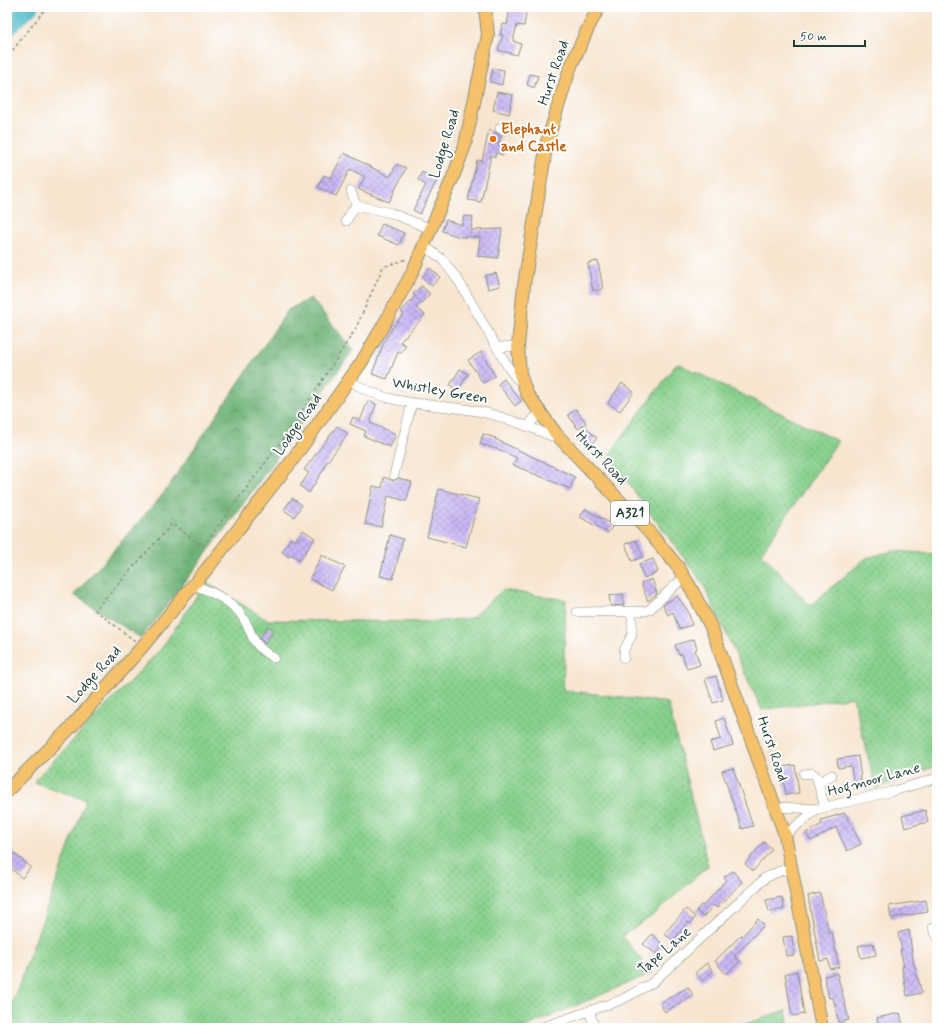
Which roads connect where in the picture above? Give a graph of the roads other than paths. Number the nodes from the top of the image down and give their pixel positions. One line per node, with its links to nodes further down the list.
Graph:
1 (484, 7): 6 (main road, Lodge Road)
2 (599, 7): 8 (main road, Hurst Road / A321)
3 (351, 191): 4 (street)
4 (356, 205): 5 (street); 6 (street)
5 (346, 221)
6 (431, 229): 7 (main road, Lodge Road)
7 (421, 250): 9 (street); 10 (main road, Lodge Road)
8 (518, 346): 9 (street); 11 (main road, Hurst Road / A321)
9 (499, 347): 11 (street)
10 (349, 380): 12 (street, Whistley Green); 18 (main road, Lodge Road)
11 (522, 382): 13 (main road, Hurst Road / A321)
12 (412, 403): 14 (street, Whistley Green); 16 (street)
13 (539, 413): 14 (street); 15 (main road, Hurst Road / A321)
14 (528, 426): 15 (street, Whistley Green)
15 (557, 435): 17 (main road, Hurst Road / A321)
16 (394, 475)
17 (684, 577): 19 (street); 28 (main road, Hurst Road / A321)
18 (194, 585): 21 (street); 27 (main road, Lodge Road)
19 (632, 611): 20 (street); 22 (street)
20 (577, 612)
21 (274, 658)
22 (624, 658)
23 (804, 774): 26 (street)
24 (832, 775): 26 (street)
25 (937, 778): 29 (street, Hogmoor Lane)
26 (818, 783): 29 (street)
27 (7, 792)
28 (776, 807): 29 (street, Hogmoor Lane); 30 (main road, Hurst Road / A321)
29 (821, 808): 30 (street, Hogmoor Lane)
30 (785, 835): 31 (main road, Hurst Road / A321)
31 (791, 869): 32 (street, Tape Lane); 35 (main road, Hurst Road / A321)
32 (589, 1011): 33 (street, Tape Lane); 34 (street)
33 (540, 1028)
34 (595, 1028)
35 (822, 1028)

